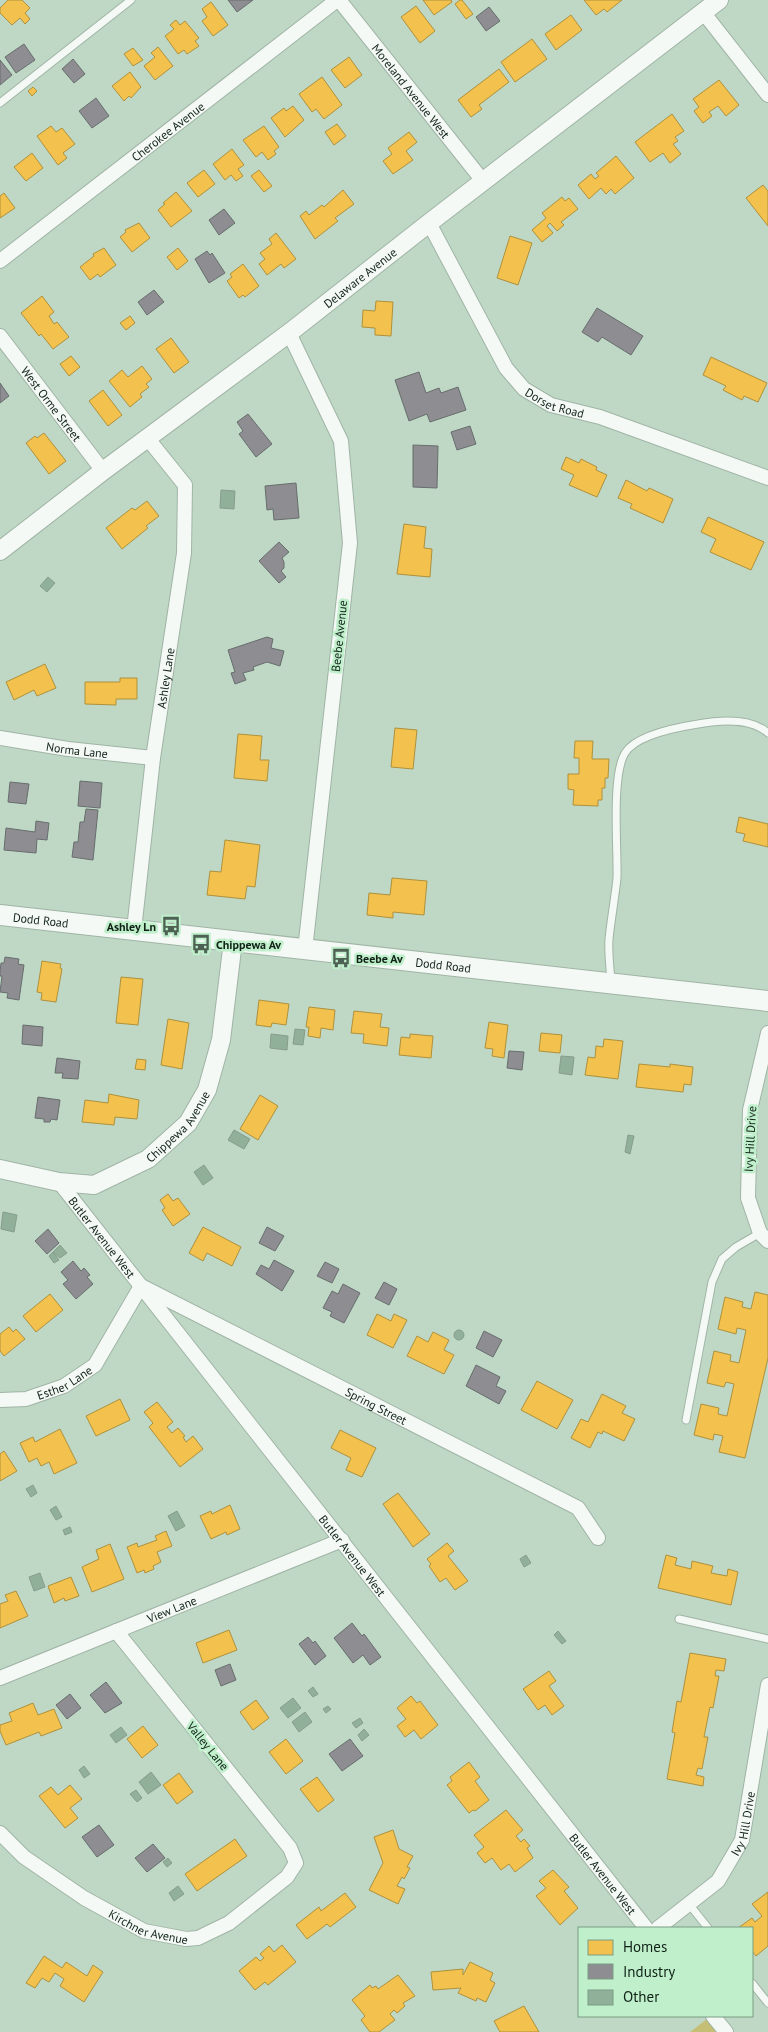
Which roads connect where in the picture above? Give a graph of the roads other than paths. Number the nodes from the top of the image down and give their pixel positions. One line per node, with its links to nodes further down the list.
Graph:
1 (131, 0): 6 (lane)
2 (338, 0): 7 (street, Moreland Avenue West); 9 (street, Cherokee Avenue)
3 (719, 0): 4 (street, Delaware Avenue)
4 (703, 12): 5 (street); 7 (street, Delaware Avenue)
5 (768, 94)
6 (0, 103)
7 (483, 181): 8 (street, Delaware Avenue)
8 (429, 223): 10 (street, Delaware Avenue); 14 (street, Dorset Road)
9 (0, 261)
10 (289, 333): 12 (street, Delaware Avenue); 22 (street, Beebe Avenue)
11 (0, 336): 13 (street, West Orme Street)
12 (148, 439): 13 (street, Delaware Avenue); 18 (street, Ashley Lane)
13 (103, 471): 15 (street, Delaware Avenue)
14 (768, 478)
15 (0, 551)
16 (768, 733): 23 (lane)
17 (0, 738): 18 (street, Norma Lane)
18 (153, 758): 20 (street, Ashley Lane)
19 (0, 915): 20 (main road, Dodd Road)
20 (134, 930): 21 (main road, Dodd Road)
21 (233, 941): 22 (main road, Dodd Road); 28 (street, Chippewa Avenue)
22 (305, 950): 23 (main road, Dodd Road)
23 (611, 984): 24 (main road, Dodd Road)
24 (768, 1001)
25 (768, 1033): 26 (street, Ivy Hill Drive)
26 (765, 1056): 29 (street, Ivy Hill Drive)
27 (0, 1169): 28 (street, Chippewa Avenue)
28 (59, 1182): 30 (street, Butler Avenue West)
29 (764, 1237): 32 (lane)
30 (141, 1286): 31 (street, Esther Lane); 33 (street, Spring Street); 34 (street, Butler Avenue West)
31 (0, 1400)
32 (686, 1420)
33 (598, 1538)
34 (342, 1540): 36 (street, View Lane); 44 (street, Butler Avenue West)
35 (679, 1619): 37 (lane)
36 (116, 1631): 38 (street, View Lane); 42 (street, Valley Lane)
37 (768, 1639)
38 (0, 1678)
39 (768, 1685): 40 (street, Ivy Hill Drive)
40 (766, 1707): 43 (street, Ivy Hill Drive)
41 (0, 1833): 42 (street, Kirchner Avenue)
42 (296, 1863)
43 (689, 1904): 45 (street, Ivy Hill Drive); 46 (lane)
44 (645, 1927)
45 (659, 1927)
46 (707, 1927)
47 (753, 1984): 48 (lane)
48 (768, 2003)
49 (715, 2017): 50 (street)
50 (726, 2032)

